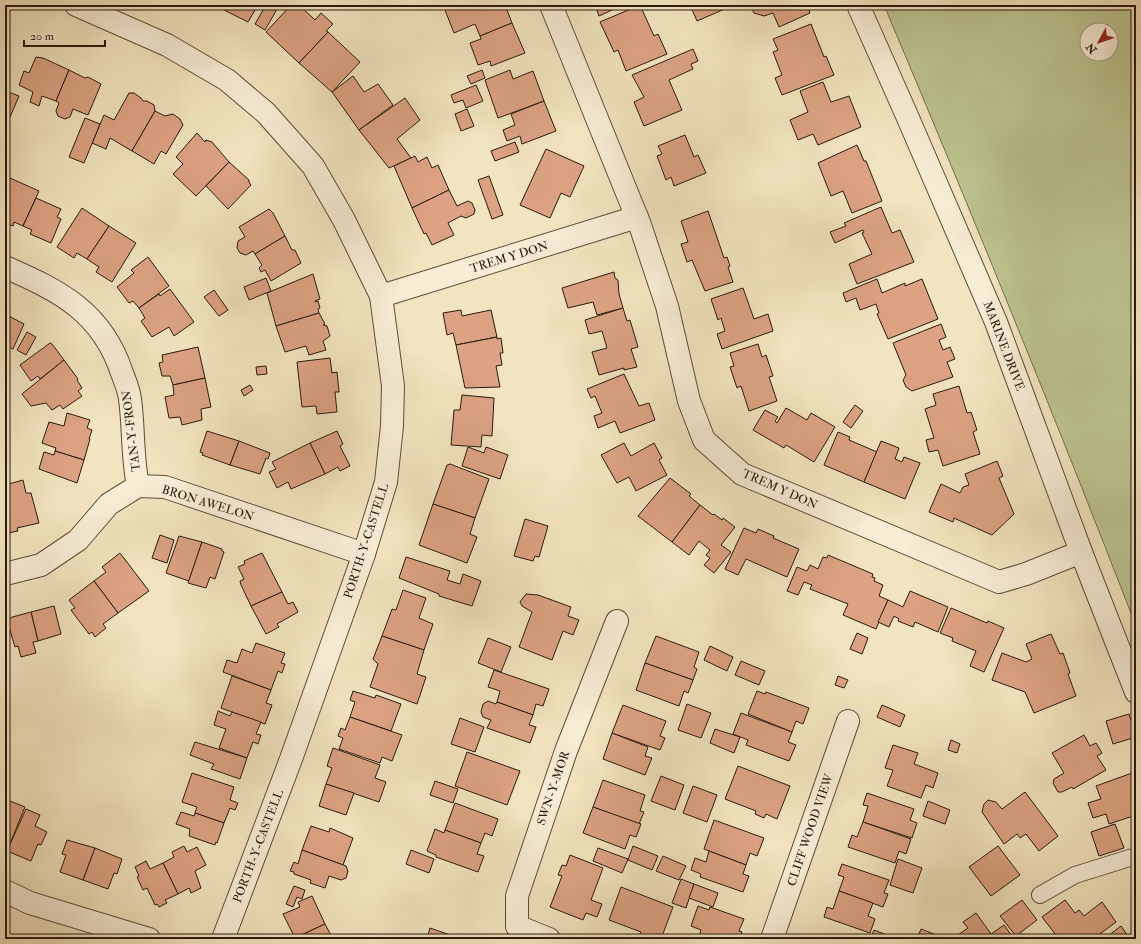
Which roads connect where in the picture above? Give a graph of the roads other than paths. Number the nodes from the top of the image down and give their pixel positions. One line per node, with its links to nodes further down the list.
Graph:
1 (551, 5): 4 (street, TREM Y DON)
2 (858, 5): 8 (street, MARINE DRIVE)
3 (85, 7): 6 (street, PORTH-Y-CASTELL)
4 (637, 217): 6 (street, TREM Y DON); 8 (street, TREM Y DON)
5 (5, 267): 7 (street, TAN-Y-FRON)
6 (381, 296): 9 (street, PORTH-Y-CASTELL)
7 (138, 486): 9 (street, BRON AWELON); 10 (street)
8 (1081, 552): 12 (street, MARINE DRIVE)
9 (364, 554): 18 (street, PORTH-Y-CASTELL)
10 (5, 574)
11 (617, 621): 19 (street, SWN-Y-MOR)
12 (1136, 692)
13 (848, 721): 20 (street, CLIFF WOOD VIEW)
14 (1136, 856): 16 (lane)
15 (5, 891): 17 (street)
16 (1040, 895)
17 (149, 939)
18 (223, 939)
19 (549, 939)
20 (772, 939)

